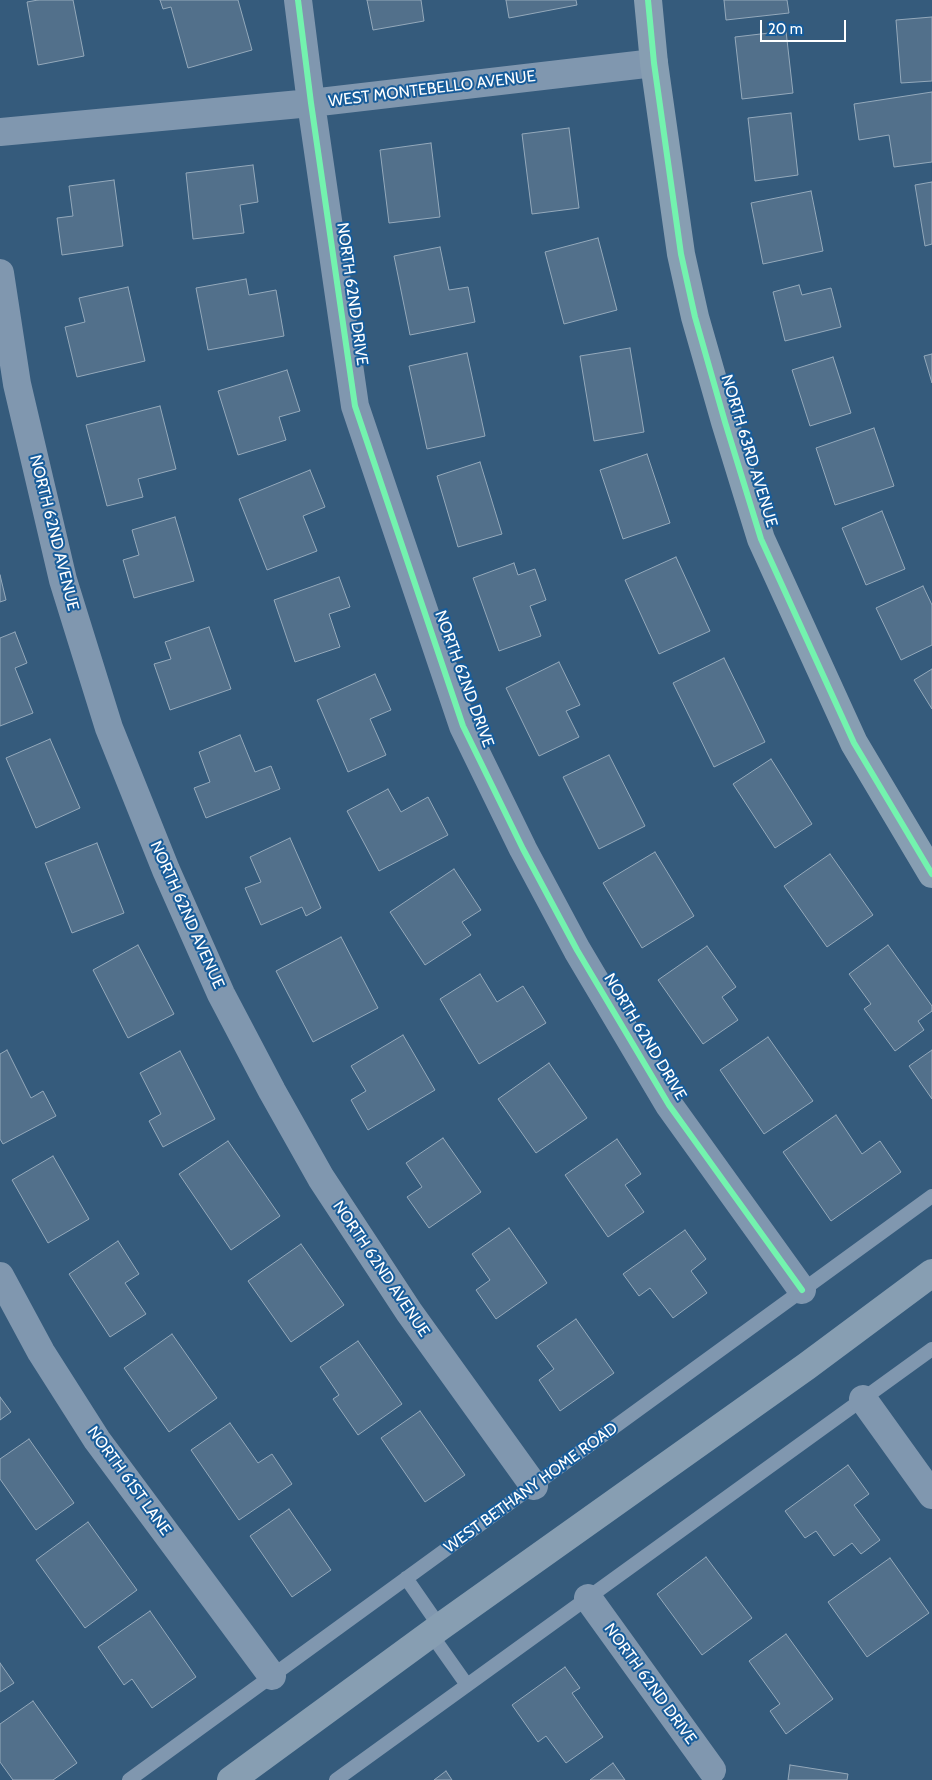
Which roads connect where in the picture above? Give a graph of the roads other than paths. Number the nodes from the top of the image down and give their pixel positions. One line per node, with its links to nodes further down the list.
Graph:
1 (298, 0): 4 (street, NORTH 62ND DRIVE)
2 (648, 0): 3 (street, NORTH 63RD AVENUE)
3 (654, 63): 4 (street, WEST MONTEBELLO AVENUE); 7 (street, NORTH 63RD AVENUE)
4 (311, 103): 5 (street, WEST MONTEBELLO AVENUE); 11 (street, NORTH 62ND DRIVE)
5 (0, 132)
6 (0, 274): 14 (street, NORTH 62ND AVENUE)
7 (932, 874)
8 (932, 1196): 11 (lane, WEST BETHANY HOME ROAD)
9 (932, 1273): 18 (street)
10 (0, 1276): 19 (street, NORTH 61ST LANE)
11 (802, 1290): 14 (lane, WEST BETHANY HOME ROAD)
12 (932, 1349): 13 (lane)
13 (863, 1399): 15 (street); 17 (lane)
14 (534, 1486): 16 (lane, WEST BETHANY HOME ROAD)
15 (932, 1495)
16 (406, 1578): 18 (lane); 19 (lane, WEST BETHANY HOME ROAD)
17 (588, 1598): 20 (lane); 21 (street, NORTH 62ND DRIVE)
18 (436, 1630): 20 (lane); 23 (street)
19 (272, 1676): 22 (lane, WEST BETHANY HOME ROAD)
20 (467, 1685): 24 (lane)
21 (712, 1770)
22 (129, 1780)
23 (230, 1780)
24 (336, 1780)

